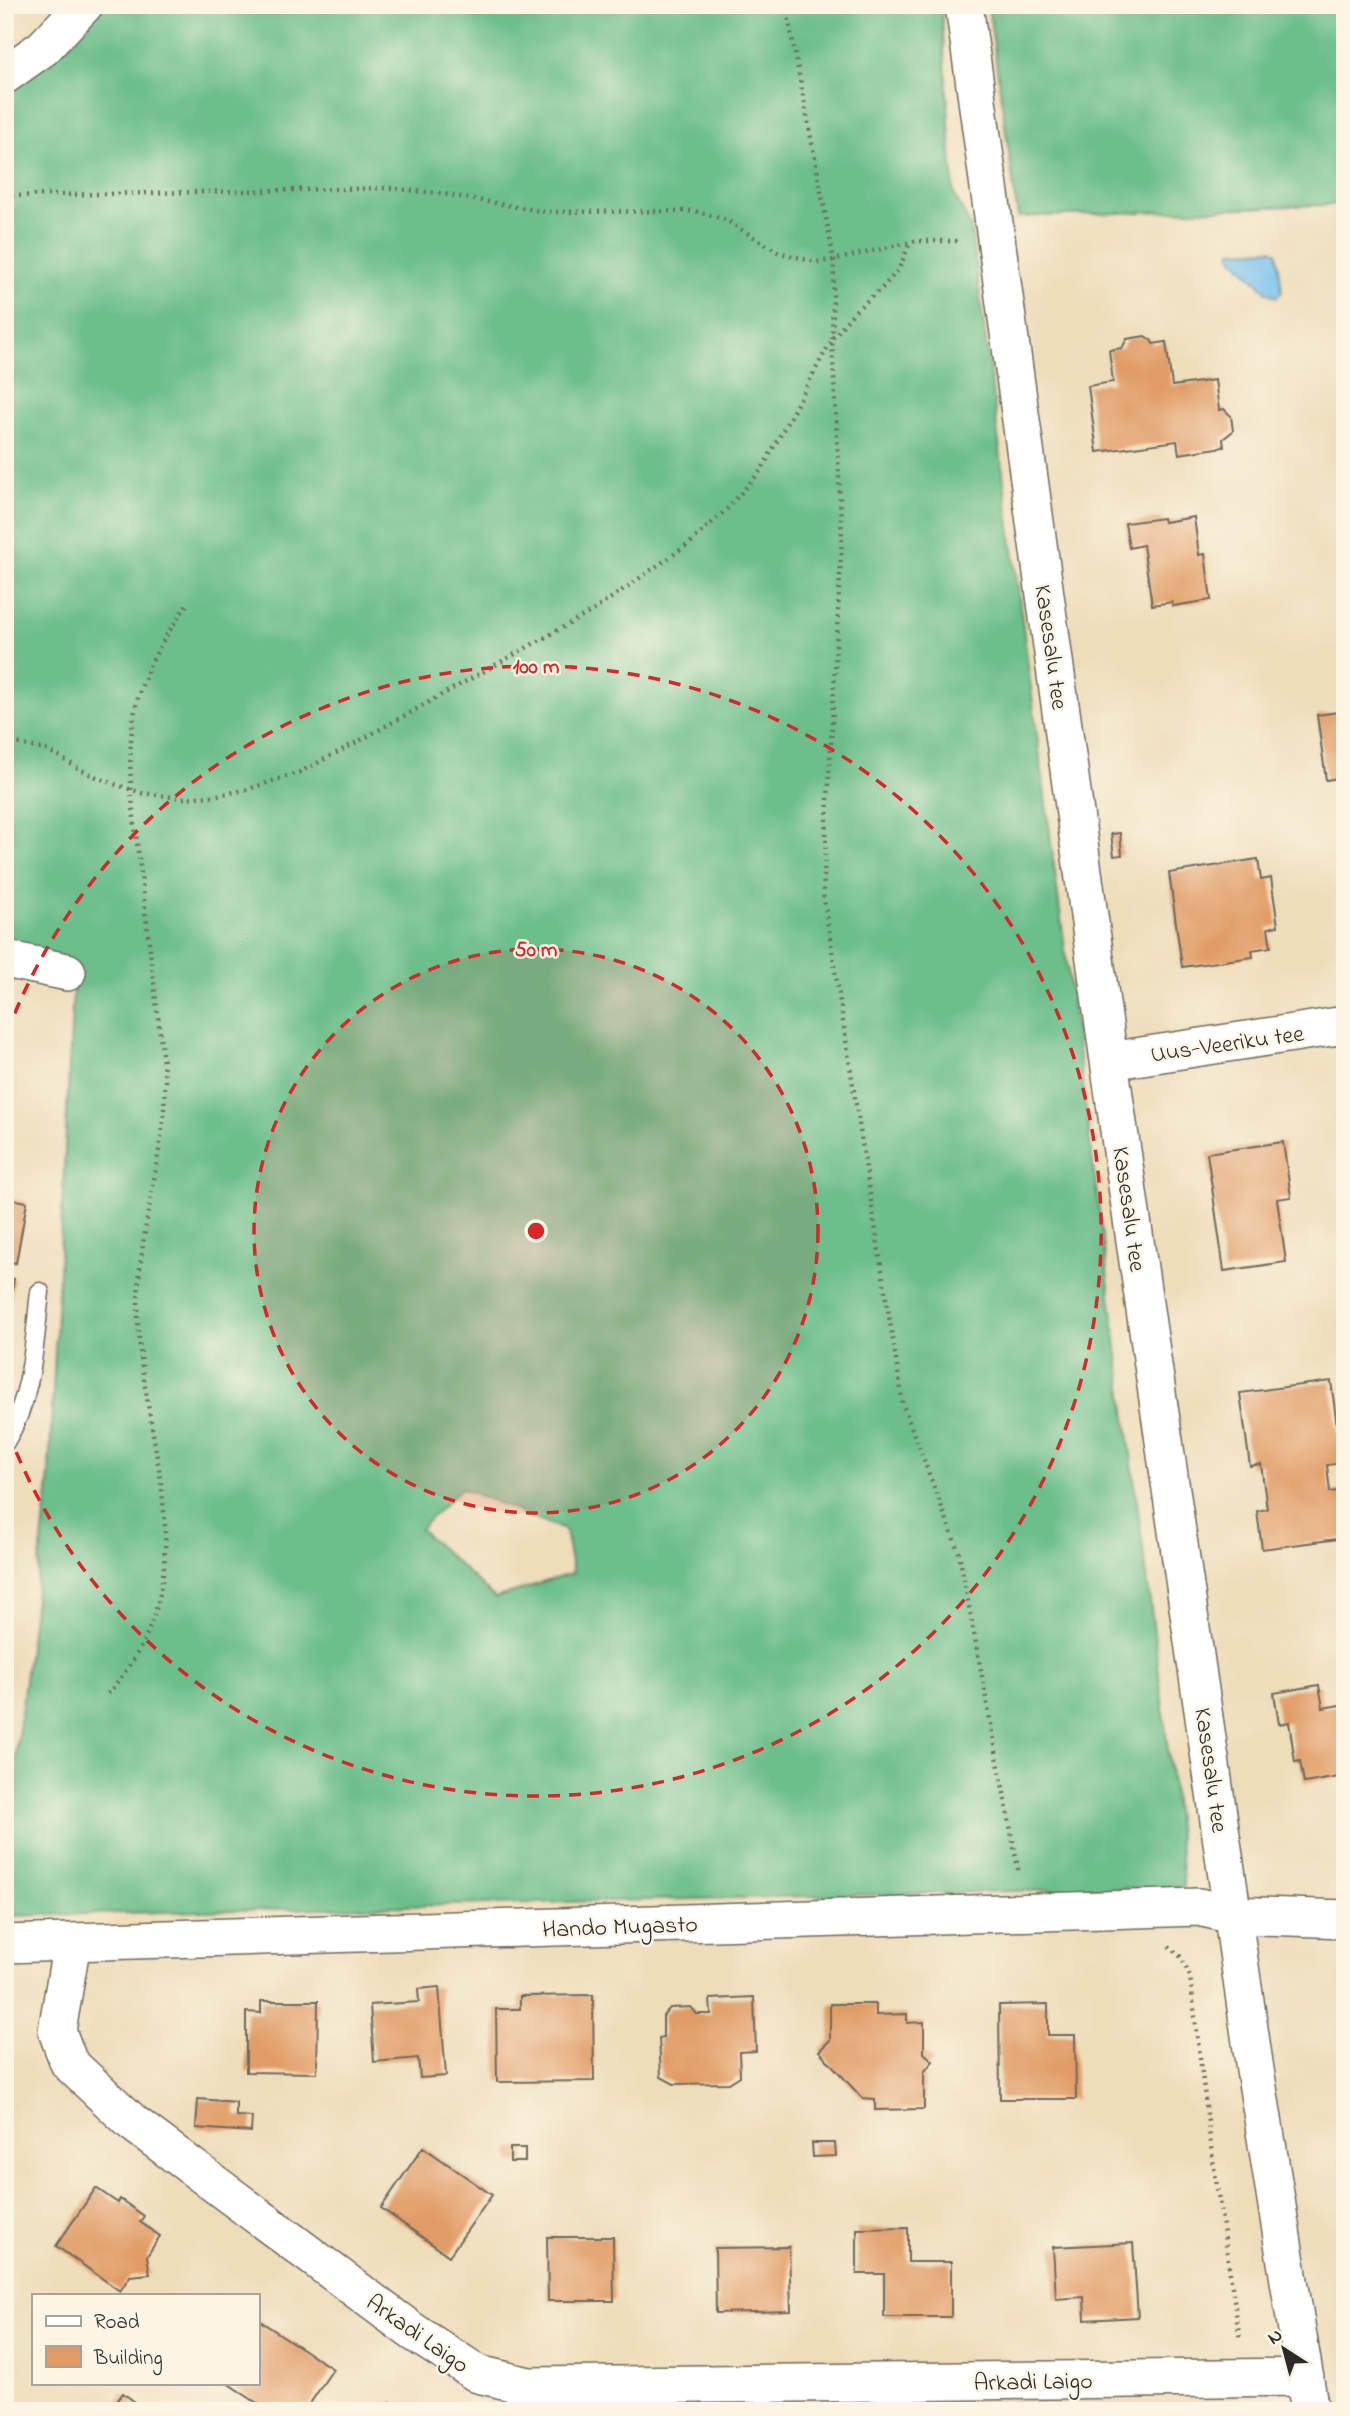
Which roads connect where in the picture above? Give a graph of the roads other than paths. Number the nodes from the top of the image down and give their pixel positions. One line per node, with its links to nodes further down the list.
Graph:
1 (84, 5): 3 (street)
2 (964, 5): 7 (street, Kasesalu tee)
3 (5, 75)
4 (5, 959): 5 (street)
5 (67, 972)
6 (1345, 1025): 7 (street, Uus-Veeriku tee)
7 (1109, 1060): 10 (street, Kasesalu tee)
8 (40, 1292): 9 (lane)
9 (5, 1442)
10 (1233, 1915): 11 (street, Hando Mugasto); 12 (street, Hando Mugasto); 14 (street, Kasesalu tee)
11 (1345, 1920)
12 (72, 1942): 13 (street, Hando Mugasto); 14 (street, Arkadi Laigo)
13 (5, 1944)
14 (1308, 2394)

